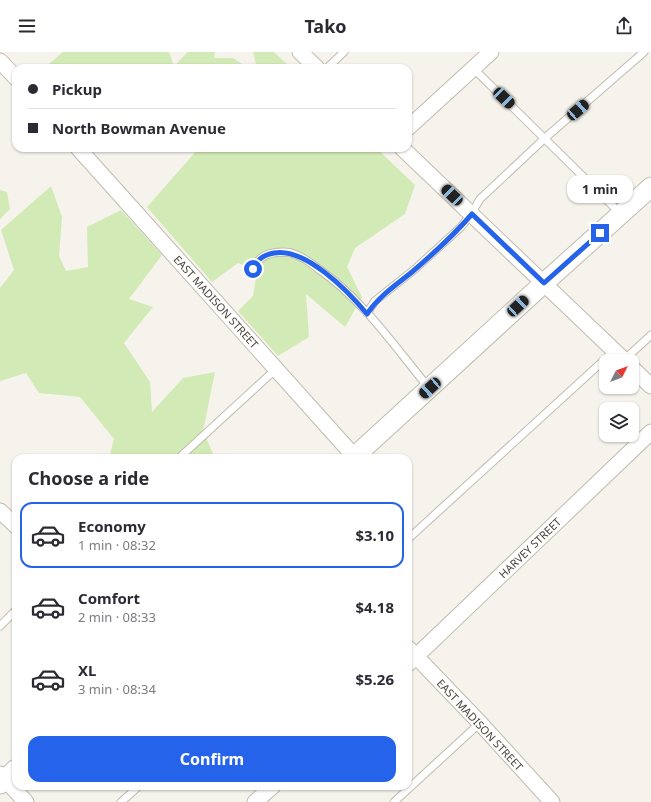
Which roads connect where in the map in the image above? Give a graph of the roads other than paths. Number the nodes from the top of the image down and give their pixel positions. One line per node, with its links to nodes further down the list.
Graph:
1 (300, 52): 6 (street)
2 (344, 52): 7 (lane)
3 (490, 52): 8 (street)
4 (644, 52): 11 (lane)
5 (0, 61): 9 (street)
6 (313, 64)
7 (331, 64)
8 (473, 68): 10 (street); 11 (lane)
9 (12, 74)
10 (412, 124)
11 (545, 138): 15 (lane); 16 (lane)
12 (82, 152): 23 (street, EAST MADISON STREET)
13 (406, 152): 15 (street)
14 (651, 187): 16 (street)
15 (472, 214): 18 (street); 19 (lane)
16 (621, 214): 18 (street)
17 (253, 269): 19 (lane)
18 (544, 283): 21 (street); 27 (street)
19 (367, 314): 27 (lane)
20 (651, 335): 22 (lane)
21 (618, 354)
22 (630, 354)
23 (276, 369): 29 (lane); 30 (street, EAST MADISON STREET)
24 (639, 374): 26 (street)
25 (599, 381): 34 (lane)
26 (651, 386)
27 (430, 388): 31 (street)
28 (651, 432): 37 (street, HARVEY STREET)
29 (183, 454)
30 (351, 454)
31 (357, 454)
32 (0, 511): 33 (street)
33 (12, 522)
34 (412, 536)
35 (12, 614): 36 (lane)
36 (0, 626)
37 (412, 655)
38 (412, 657): 39 (street, EAST MADISON STREET)
39 (480, 723): 42 (lane); 51 (street, EAST MADISON STREET)
40 (5, 777): 41 (street)
41 (12, 785)
42 (412, 785)
43 (16, 790): 47 (street)
44 (134, 790): 48 (lane)
45 (268, 790): 49 (street)
46 (407, 790): 50 (lane)
47 (26, 802)
48 (121, 802)
49 (255, 802)
50 (394, 802)
51 (552, 802)

